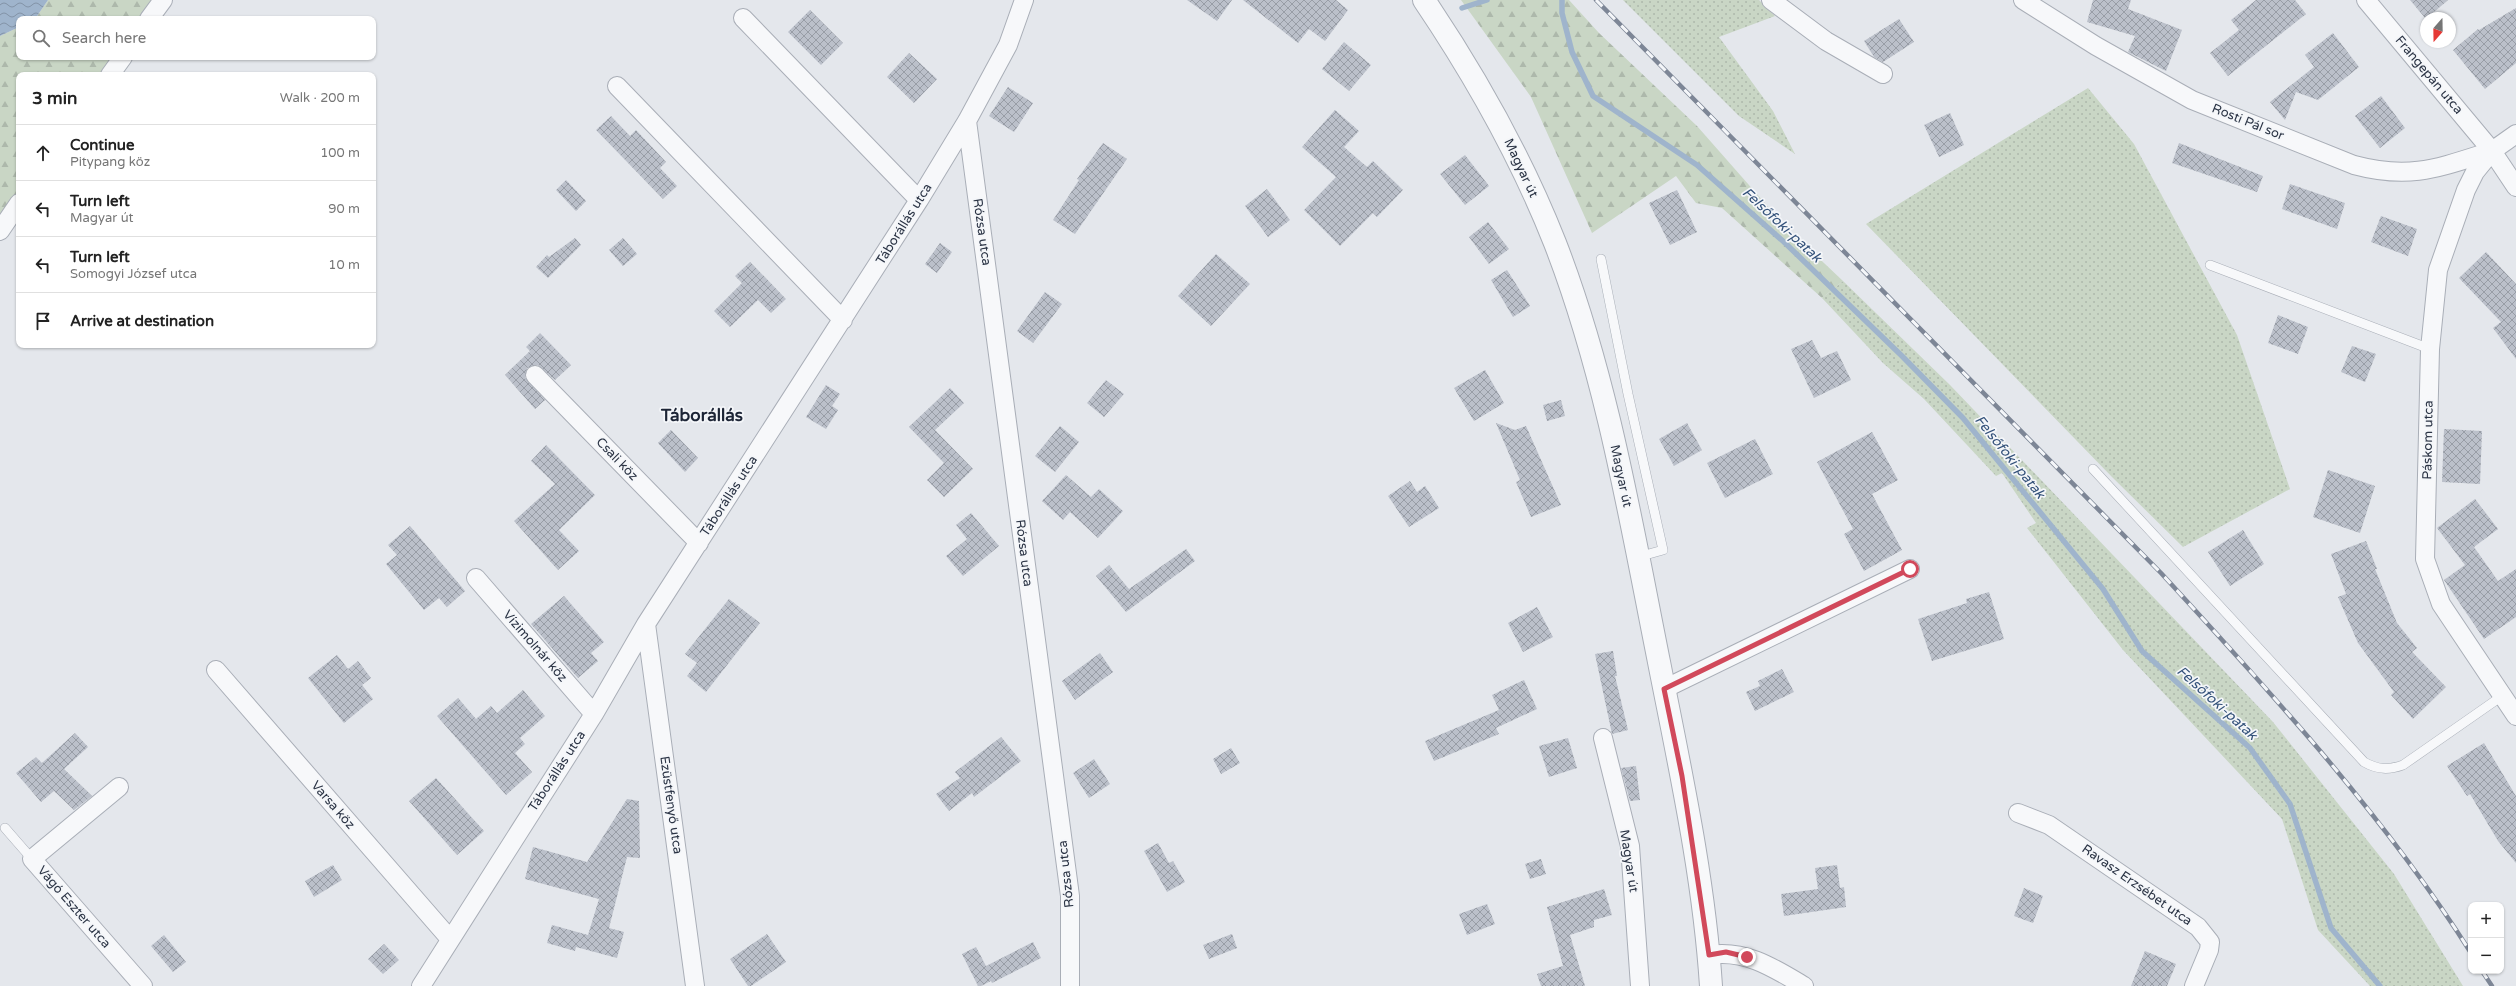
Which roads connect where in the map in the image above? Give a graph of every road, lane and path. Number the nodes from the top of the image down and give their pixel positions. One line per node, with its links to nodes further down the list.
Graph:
1 (163, 0): 7 (street)
2 (1024, 0): 13 (street, Táborállás utca)
3 (1424, 0): 27 (street, Magyar út)
4 (1771, 0): 11 (street)
5 (2023, 0): 15 (street, Rosti Pál sor)
6 (2366, 0): 15 (street, Frangepán utca)
7 (151, 16)
8 (743, 18): 17 (street)
9 (121, 60): 10 (street)
10 (112, 72)
11 (1883, 74)
12 (617, 86): 22 (street)
13 (967, 121): 17 (street, Táborállás utca); 46 (street, Rózsa utca)
14 (2516, 134): 15 (street)
15 (2492, 151): 16 (street, Frangepán utca); 23 (street, Páskom utca)
16 (2516, 187)
17 (919, 200): 22 (street, Táborállás utca)
18 (16, 207): 19 (street)
19 (0, 231)
20 (1601, 259): 27 (lane)
21 (2210, 265): 23 (lane)
22 (844, 320): 26 (street, Táborállás utca)
23 (2430, 349): 33 (street, Páskom utca)
24 (536, 375): 26 (street, Csali köz)
25 (2092, 469): 33 (lane)
26 (699, 543): 30 (street, Táborállás utca)
27 (1638, 557): 32 (street, Magyar út)
28 (1910, 569): 32 (street)
29 (476, 578): 34 (street, Vízimolnár köz)
30 (646, 624): 34 (street, Táborállás utca); 45 (street, Ezüstfenyő utca)
31 (216, 670): 41 (street, Varsa köz)
32 (1664, 689): 42 (street, Magyar út)
33 (2502, 696): 35 (street, Páskom utca)
34 (594, 714): 41 (street, Táborállás utca)
35 (2516, 716)
36 (1603, 738): 47 (street, Magyar út)
37 (119, 787): 40 (street, Vágó Eszter utca)
38 (2018, 813): 50 (street, Ravasz Erzsébet utca)
39 (5, 828): 40 (lane)
40 (32, 859): 43 (street, Vágó Eszter utca)
41 (450, 939): 44 (street, Táborállás utca)
42 (1709, 955): 48 (street, Magyar út); 49 (street)
43 (143, 986)
44 (421, 986)
45 (695, 986)
46 (1070, 986)
47 (1640, 986)
48 (1711, 986)
49 (1804, 986)
50 (2194, 986)

